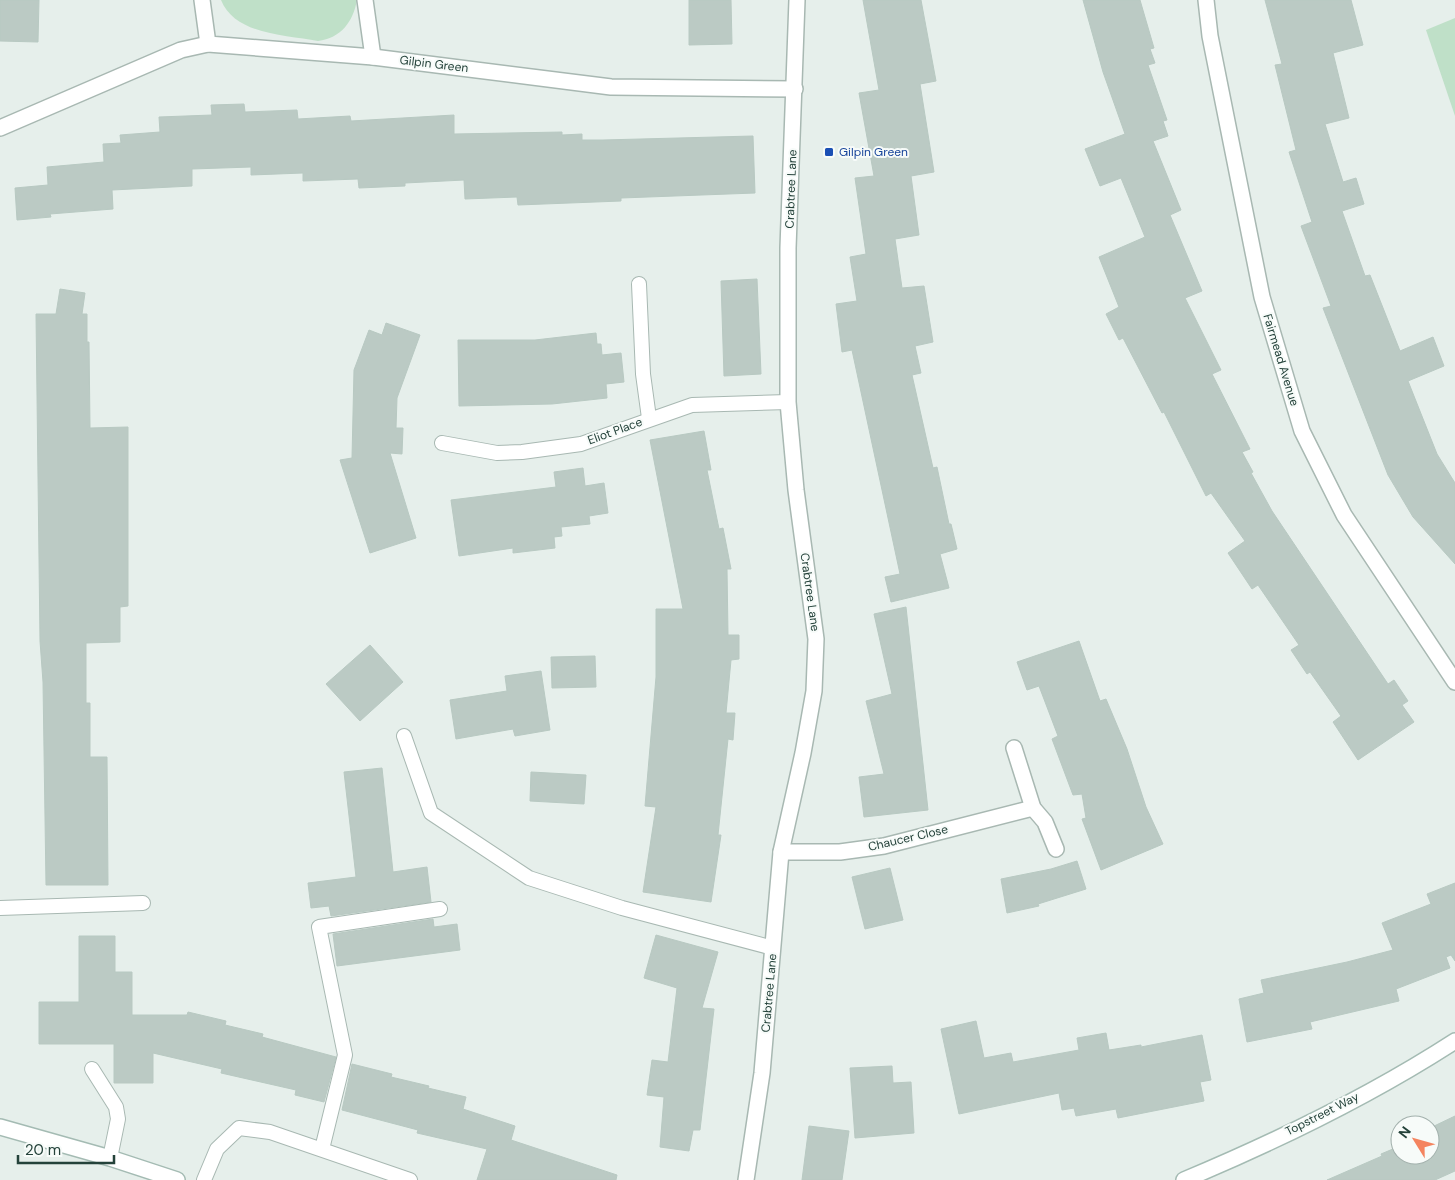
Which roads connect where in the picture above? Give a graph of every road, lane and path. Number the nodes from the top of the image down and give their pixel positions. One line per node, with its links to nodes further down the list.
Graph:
1 (202, 0): 5 (street)
2 (365, 0): 6 (street)
3 (797, 0): 7 (street, Crabtree Lane)
4 (1206, 0): 13 (street, Fairmead Avenue)
5 (208, 44): 6 (street, Gilpin Green); 8 (street, Gilpin Green)
6 (373, 56): 7 (street, Gilpin Green)
7 (795, 89): 10 (street, Crabtree Lane)
8 (0, 128)
9 (639, 284): 11 (lane)
10 (788, 402): 11 (lane, Eliot Place); 18 (street, Crabtree Lane)
11 (649, 418): 12 (lane, Eliot Place)
12 (442, 443)
13 (1455, 682)
14 (404, 736): 22 (lane)
15 (1014, 748): 16 (street)
16 (1034, 808): 17 (street); 18 (street, Chaucer Close)
17 (1056, 849)
18 (781, 852): 22 (street, Crabtree Lane)
19 (143, 903): 20 (lane)
20 (0, 908)
21 (440, 909): 26 (lane)
22 (773, 948): 31 (street, Crabtree Lane)
23 (1455, 1041): 32 (street, Topstreet Way)
24 (92, 1069): 27 (lane)
25 (0, 1127): 27 (street)
26 (322, 1149): 29 (lane); 30 (lane)
27 (110, 1158): 28 (street)
28 (177, 1180)
29 (204, 1180)
30 (410, 1180)
31 (746, 1180)
32 (1184, 1180)

